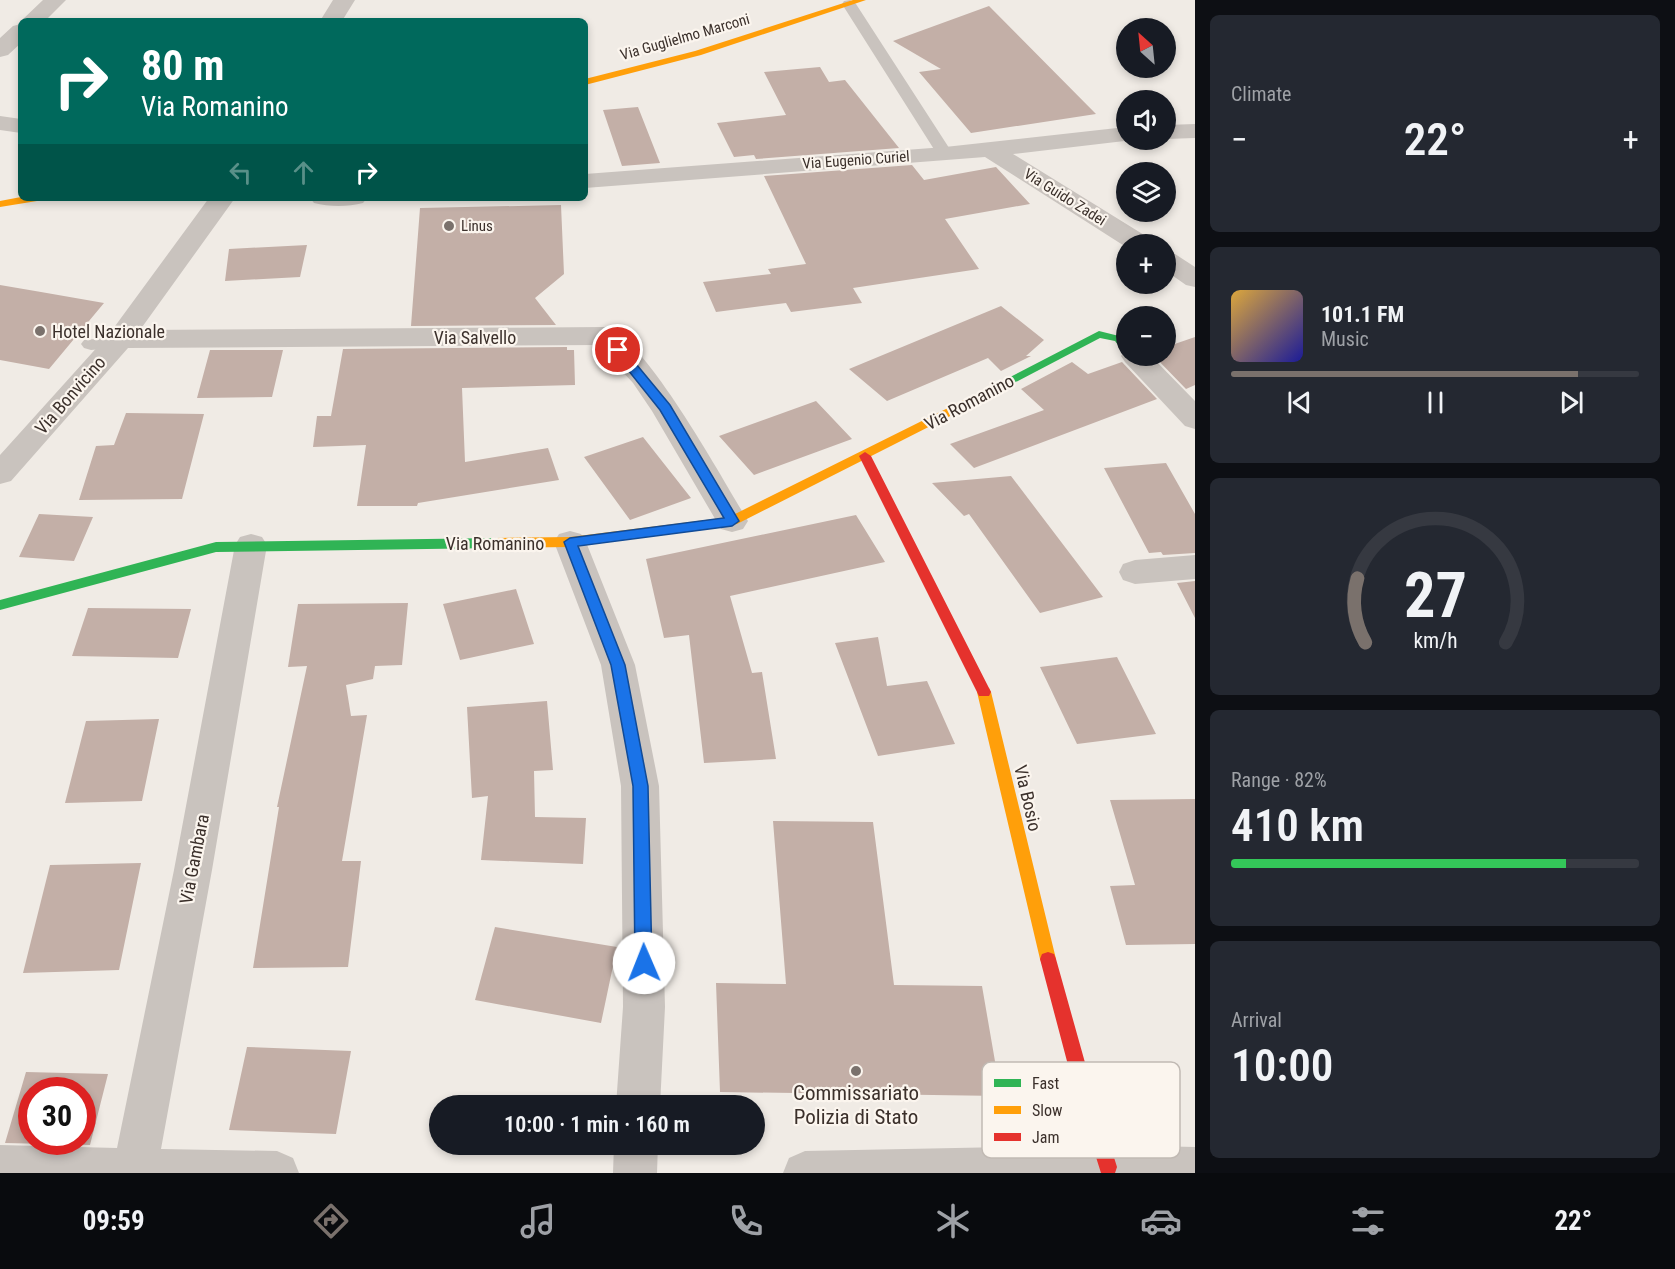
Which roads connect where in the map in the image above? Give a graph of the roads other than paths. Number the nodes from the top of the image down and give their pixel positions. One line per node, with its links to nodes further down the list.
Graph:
1 (56, 0): 4 (street)
2 (344, 0): 5 (street)
3 (856, 2): 8 (street, Via Guglielmo Marconi); 15 (lane)
4 (35, 18)
5 (333, 18)
6 (18, 34): 7 (street)
7 (0, 50)
8 (588, 81)
9 (0, 123): 10 (street)
10 (18, 126)
11 (1195, 131): 12 (street)
12 (1176, 132)
13 (1116, 135): 14 (street, Via Eugenio Curiel)
14 (989, 149): 15 (street, Via Eugenio Curiel); 20 (street, Via Guido Zadei)
15 (945, 154): 16 (street, Via Eugenio Curiel)
16 (588, 181)
17 (24, 201): 19 (street)
18 (220, 201): 24 (street, Via Bonvicino)
19 (3, 206)
20 (1124, 234)
21 (1176, 267): 22 (street)
22 (1195, 279)
23 (1116, 338): 27 (street, Via Romanino)
24 (109, 342): 28 (street, Via Bonvicino); 29 (street, Via Salvello)
25 (1145, 366): 26 (street)
26 (1195, 419)
27 (865, 456): 29 (street, Via Romanino); 35 (street, Via Bosio)
28 (0, 474)
29 (732, 521): 30 (street, Via Romanino)
30 (570, 542): 31 (street, Via Romanino); 36 (street)
31 (251, 545): 34 (street, Via Romanino); 42 (street, Via Gambara)
32 (1195, 567): 33 (street)
33 (1135, 572)
34 (0, 605)
35 (1076, 1062)
36 (639, 1095)
37 (636, 1155): 44 (street)
38 (1105, 1158): 40 (street, Via Bosio)
39 (0, 1167): 42 (street)
40 (1108, 1167): 41 (street); 45 (street)
41 (1195, 1169)
42 (134, 1171): 43 (street)
43 (277, 1173)
44 (635, 1173)
45 (805, 1173)

